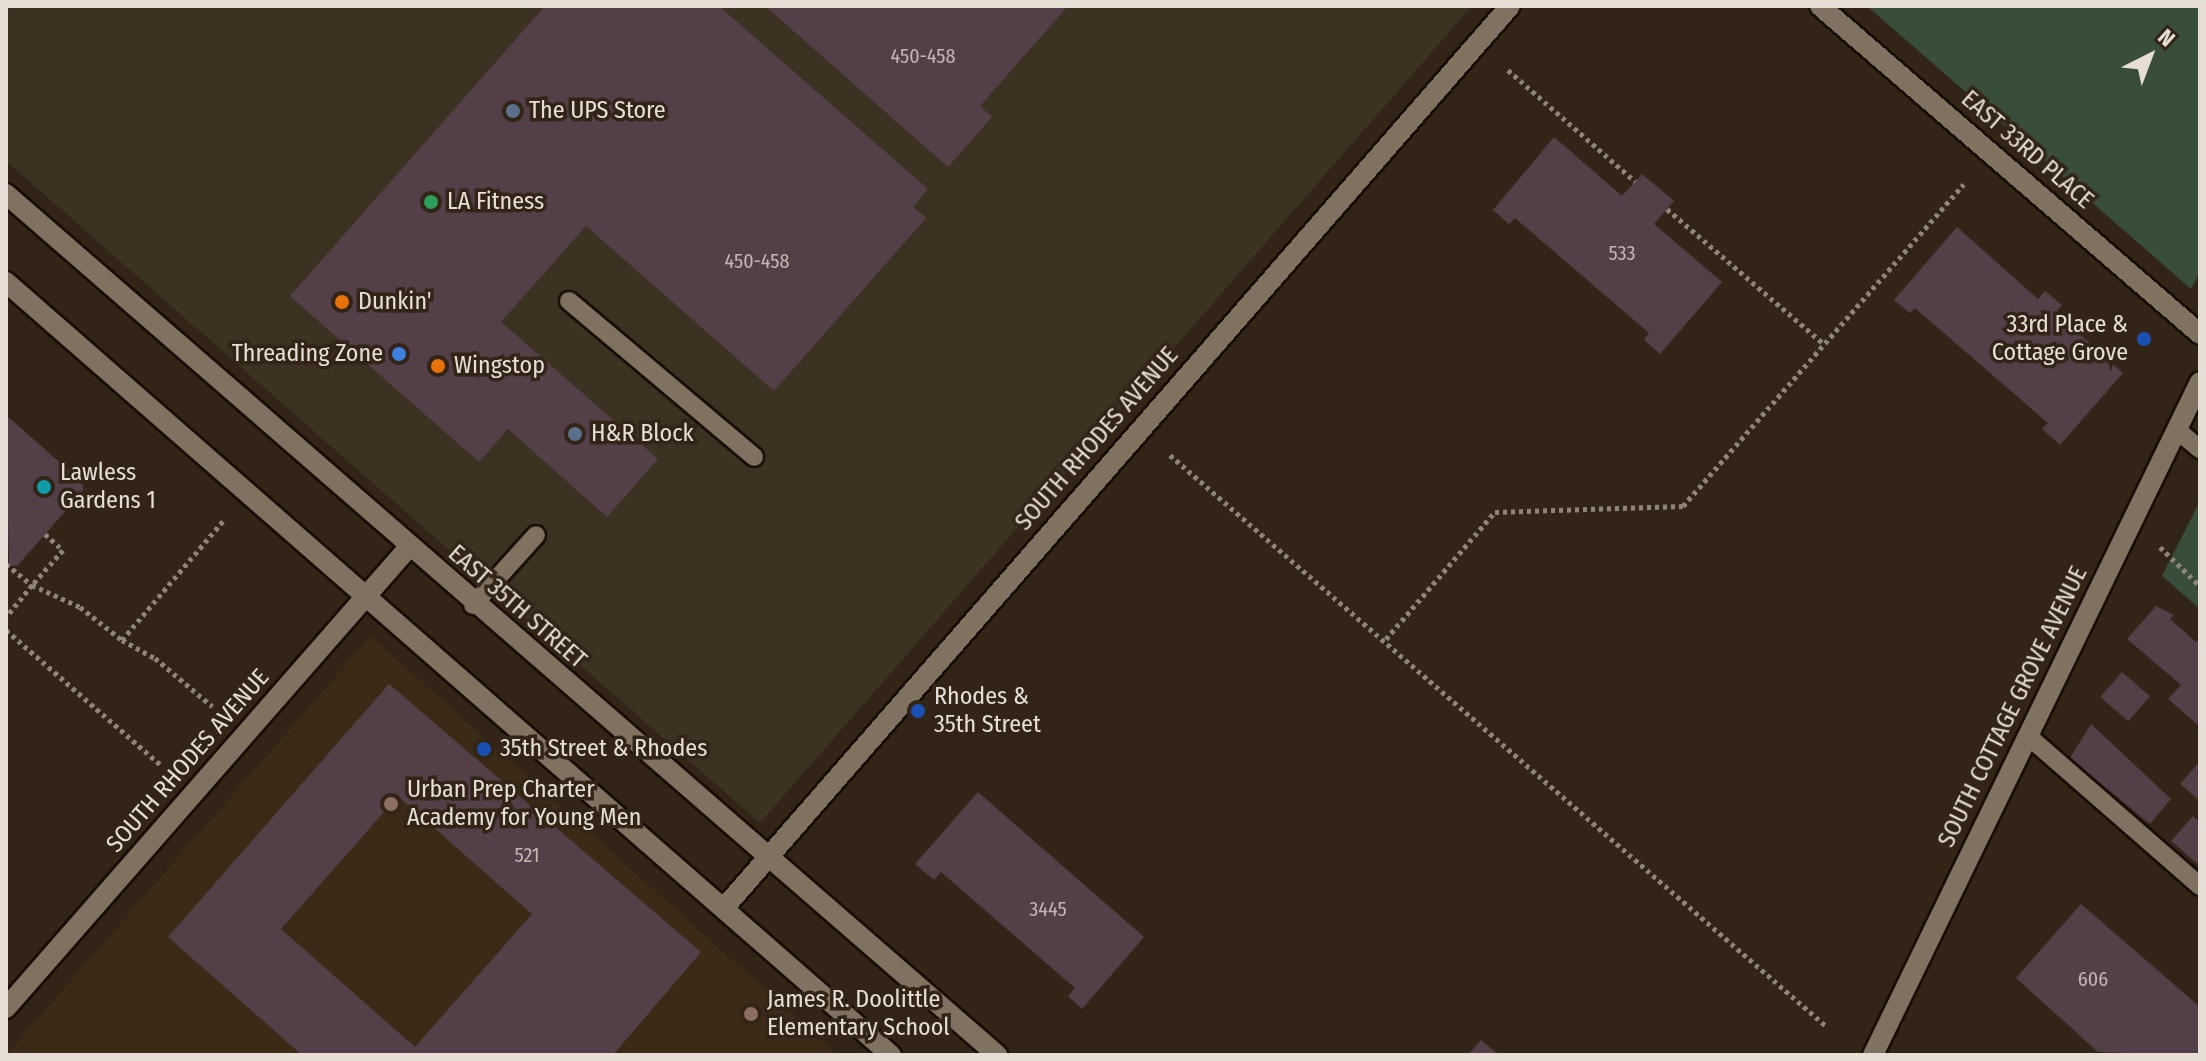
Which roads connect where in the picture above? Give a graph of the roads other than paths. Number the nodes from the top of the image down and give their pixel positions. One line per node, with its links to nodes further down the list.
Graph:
1 (1510, 6): 16 (street, SOUTH RHODES AVENUE)
2 (1820, 6): 6 (street, EAST 33RD PLACE)
3 (6, 194): 12 (street, EAST 35TH STREET)
4 (6, 282): 13 (street)
5 (569, 301): 10 (lane)
6 (2200, 334)
7 (2200, 382): 8 (street, SOUTH COTTAGE GROVE AVENUE)
8 (2177, 430): 9 (lane); 15 (street, SOUTH COTTAGE GROVE AVENUE)
9 (2200, 449)
10 (754, 457)
11 (536, 535): 14 (lane)
12 (409, 547): 13 (street, SOUTH RHODES AVENUE); 14 (street, EAST 35TH STREET)
13 (366, 596): 18 (street); 19 (street, SOUTH RHODES AVENUE)
14 (473, 605): 16 (street, EAST 35TH STREET)
15 (2028, 736): 17 (lane); 22 (street, SOUTH COTTAGE GROVE AVENUE)
16 (768, 858): 18 (street, SOUTH RHODES AVENUE); 21 (street, EAST 35TH STREET)
17 (2200, 886)
18 (724, 908): 20 (street)
19 (6, 1008)
20 (891, 1055)
21 (997, 1055)
22 (1873, 1055)

